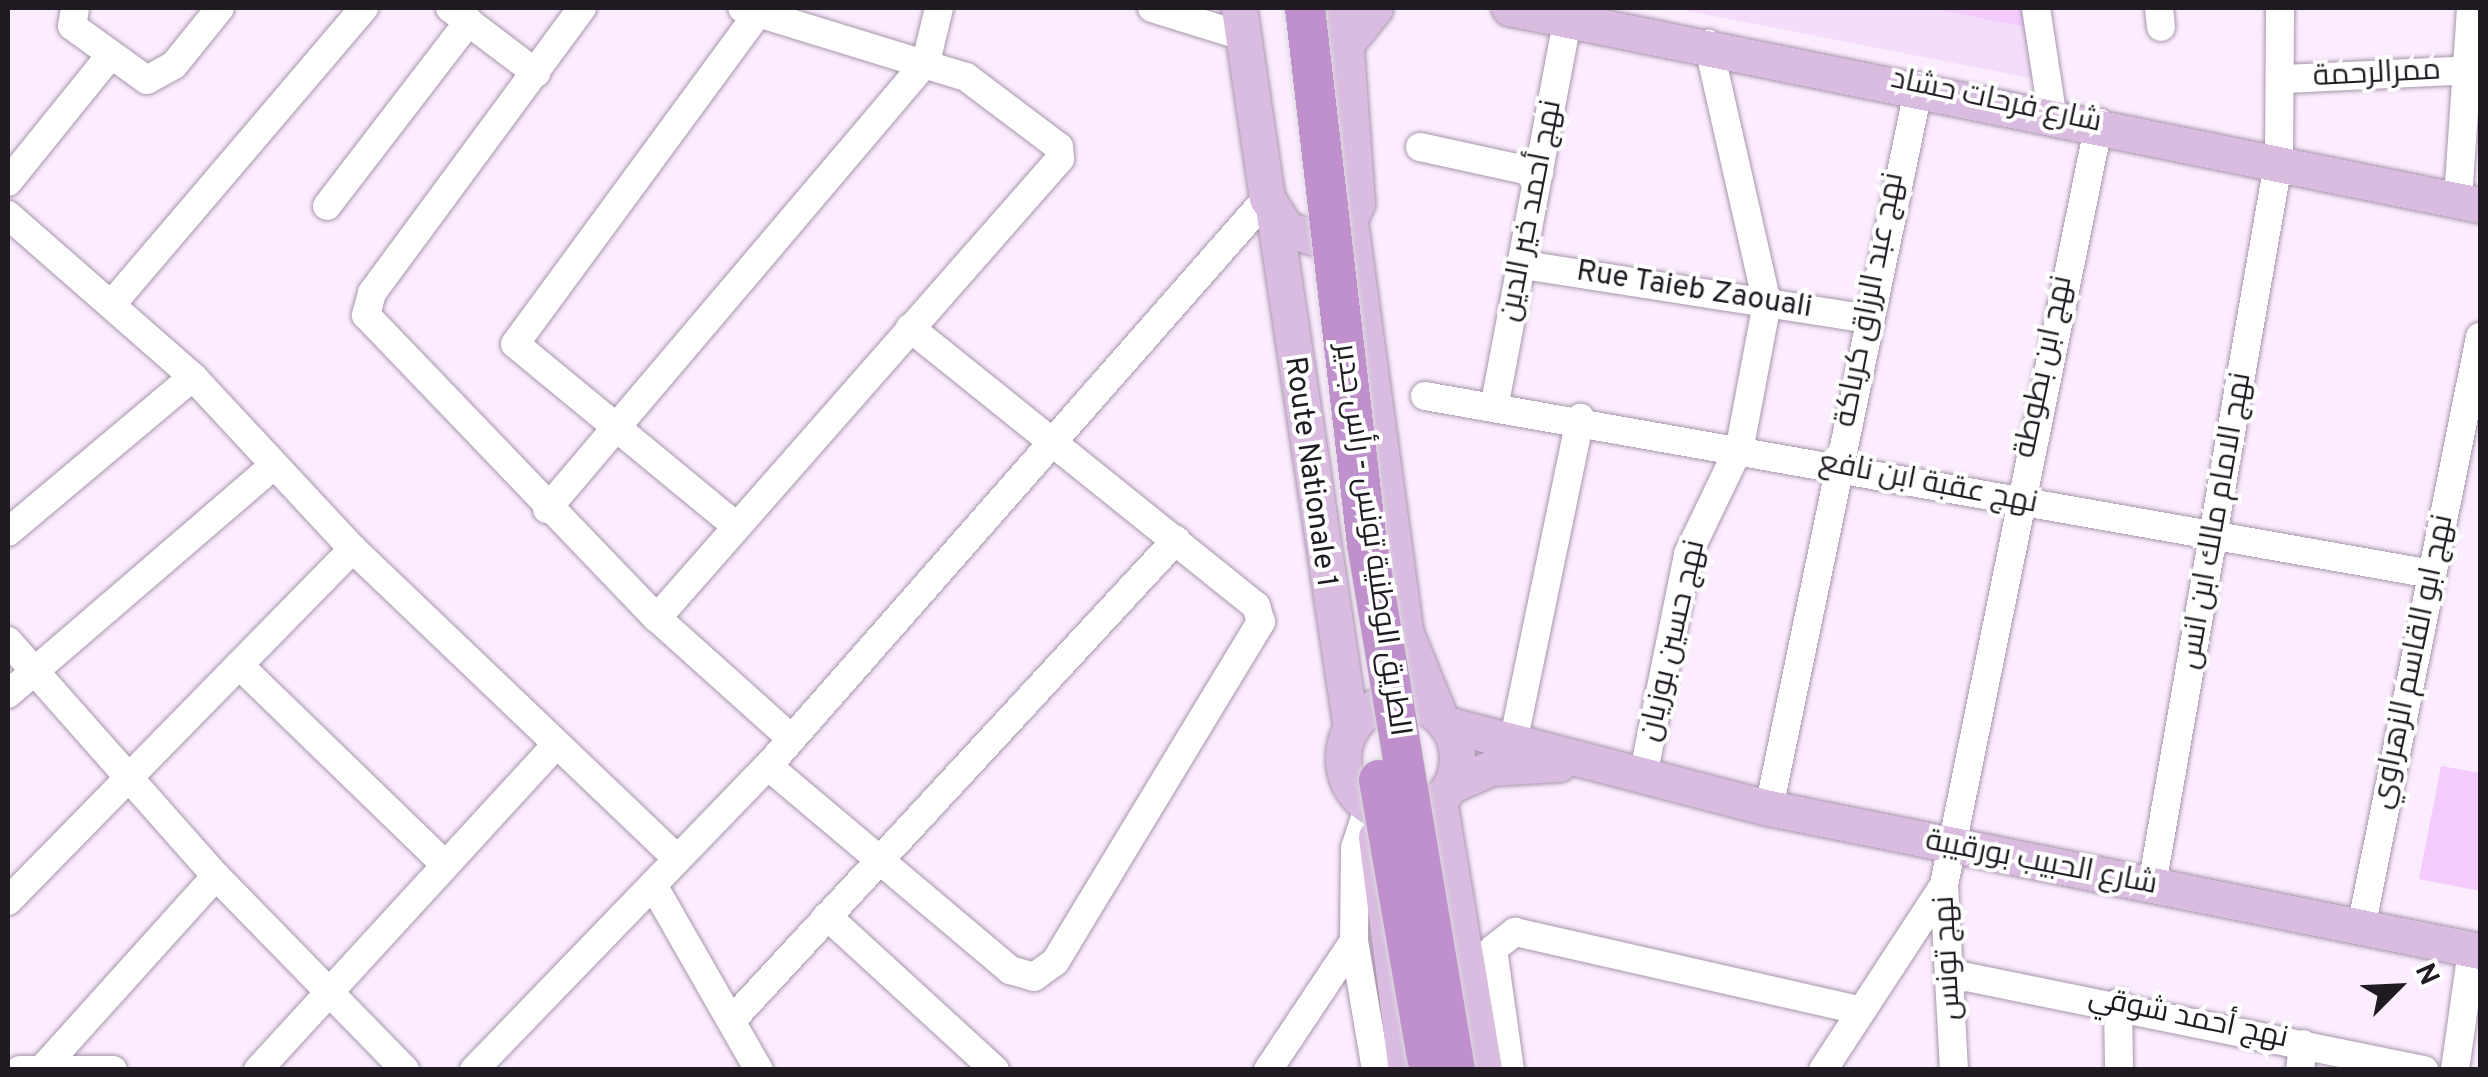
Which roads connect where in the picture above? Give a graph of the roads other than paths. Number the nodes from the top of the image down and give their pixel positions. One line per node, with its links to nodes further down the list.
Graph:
1 (74, 8): 21 (street)
2 (220, 8): 21 (street)
3 (364, 8): 40 (street)
4 (582, 8): 24 (street)
5 (940, 8): 22 (street)
6 (1152, 8): 18 (street)
7 (1280, 8): 107 (highway, الطريق الوطنية تونس - رأس جدير, bridge)
8 (1305, 8): 108 (highway, الطريق الوطنية تونس - رأس جدير, bridge)
9 (1343, 8): 19 (main road)
10 (1375, 8): 19 (main road)
11 (1509, 8): 17 (main road, شارع فرحات حشاد)
12 (2036, 8): 27 (street)
13 (2280, 8): 25 (street, نهج الامام مالك ابن انس)
14 (2471, 8): 23 (street)
15 (750, 10): 22 (street); 48 (street)
16 (460, 14): 24 (street); 34 (street)
17 (1568, 18): 20 (main road, شارع فرحات حشاد); 31 (street, نهج أحمد خير الدين)
18 (1239, 21): 35 (main road, Route Nationale 1)
19 (1346, 44): 37 (main road)
20 (1708, 44): 26 (main road, شارع فرحات حشاد); 39 (street, نهج حسين بوزيان)
21 (109, 57): 32 (street)
22 (926, 62): 42 (street); 48 (street)
23 (2470, 70): 25 (street, ممرالرحمة); 33 (street)
24 (536, 73): 54 (street)
25 (2283, 79): 30 (street, نهج الامام مالك ابن انس)
26 (1919, 86): 27 (main road, شارع فرحات حشاد); 41 (street, نهج عبد الرزاق كرباكة)
27 (2052, 113): 28 (main road, شارع فرحات حشاد)
28 (2099, 124): 30 (main road, شارع فرحات حشاد); 53 (street, نهج ابن بطوطة)
29 (1420, 147): 31 (street)
30 (2279, 158): 33 (main road, شارع فرحات حشاد); 56 (street, نهج الامام مالك ابن انس)
31 (1539, 173): 38 (street, نهج أحمد خير الدين)
32 (8, 182)
33 (2469, 202)
34 (327, 206)
35 (1271, 206): 37 (main road); 49 (street); 67 (main road, Route Nationale 1)
36 (8, 216): 40 (street)
37 (1350, 222): 66 (main road)
38 (1524, 265): 39 (street, Rue Taieb Zaouali); 46 (street, نهج أحمد خير الدين)
39 (1768, 303): 41 (street, Rue Taieb Zaouali); 50 (street, نهج حسين بوزيان)
40 (112, 304): 44 (street)
41 (1864, 318): 52 (street, نهج عبد الرزاق كرباكة)
42 (910, 328): 49 (street); 55 (street)
43 (2480, 337): 60 (street, نهج ابو القاسم الزهراوي)
44 (193, 378): 51 (street); 57 (street)
45 (1425, 396): 46 (street, نهج عقبة ابن نافع)
46 (1494, 403): 47 (street, نهج عقبة ابن نافع)
47 (1580, 418): 50 (street, نهج عقبة ابن نافع); 69 (street)
48 (615, 428): 54 (street); 55 (street)
49 (1057, 446): 58 (street); 68 (street)
50 (1740, 446): 52 (street, نهج عقبة ابن نافع); 73 (street, نهج حسين بوزيان)
51 (274, 465): 59 (street); 64 (street)
52 (1839, 466): 53 (street, نهج عقبة ابن نافع); 77 (street, نهج عبد الرزاق كرباكة)
53 (2015, 505): 56 (street, نهج عقبة ابن نافع); 78 (street, نهج ابن بطوطة)
54 (548, 509): 61 (street)
55 (736, 526): 61 (street)
56 (2216, 531): 60 (street, نهج عقبة ابن نافع); 83 (street, نهج الامام مالك ابن انس)
57 (8, 532)
58 (1176, 540): 80 (street); 80 (street)
59 (353, 550): 63 (street); 70 (street)
60 (2431, 574): 88 (street, نهج ابو القاسم الزهراوي)
61 (656, 618): 68 (street)
62 (8, 641): 64 (street)
63 (239, 665): 74 (street); 81 (street)
64 (34, 670): 65 (street); 74 (street)
65 (8, 694)
66 (1443, 720): 67 (main road); 69 (main road); 75 (main road)
67 (1351, 729): 76 (main road)
68 (792, 738): 71 (street)
69 (1514, 738): 72 (main road)
70 (556, 746): 79 (street); 81 (street)
71 (768, 766): 79 (street); 80 (street)
72 (1605, 766): 73 (main road, شارع الحبيب بورقيبة); 75 (main road)
73 (1643, 776): 77 (main road, شارع الحبيب بورقيبة)
74 (129, 782): 82 (street); 86 (street)
75 (1444, 793): 76 (main road); 109 (main road)
76 (1375, 808): 89 (street); 106 (main road)
77 (1769, 808): 78 (main road, شارع الحبيب بورقيبة)
78 (1954, 848): 83 (main road, شارع الحبيب بورقيبة); 85 (street, نهج تونس)
79 (677, 858): 84 (street)
80 (880, 858): 87 (street)
81 (444, 864): 92 (street)
82 (216, 876): 92 (street); 97 (street)
83 (2152, 884): 88 (main road, شارع الحبيب بورقيبة)
84 (653, 885): 95 (street); 101 (street)
85 (1944, 885): 91 (street, نهج تونس); 94 (street)
86 (8, 901)
87 (827, 916): 95 (street); 103 (street)
88 (2361, 928): 90 (main road, شارع الحبيب بورقيبة)
89 (1354, 941): 104 (street); 105 (street)
90 (2476, 950): 115 (street)
91 (1952, 974): 93 (street, نهج أحمد شوقي); 112 (street, نهج تونس)
92 (330, 992): 99 (street); 100 (street)
93 (2118, 1003): 96 (street, نهج أحمد شوقي); 113 (street)
94 (1857, 1010): 110 (street); 111 (street)
95 (732, 1020): 102 (street)
96 (2302, 1057): 114 (street, نهج أحمد شوقي)
97 (32, 1068): 98 (street)
98 (113, 1070)
99 (258, 1070)
100 (405, 1070)
101 (474, 1070)
102 (759, 1070)
103 (995, 1070)
104 (1268, 1070)
105 (1376, 1070)
106 (1406, 1070)
107 (1429, 1070)
108 (1456, 1070)
109 (1484, 1070)
110 (1510, 1070)
111 (1823, 1070)
112 (1954, 1070)
113 (2119, 1070)
114 (2424, 1070)
115 (2455, 1070)

